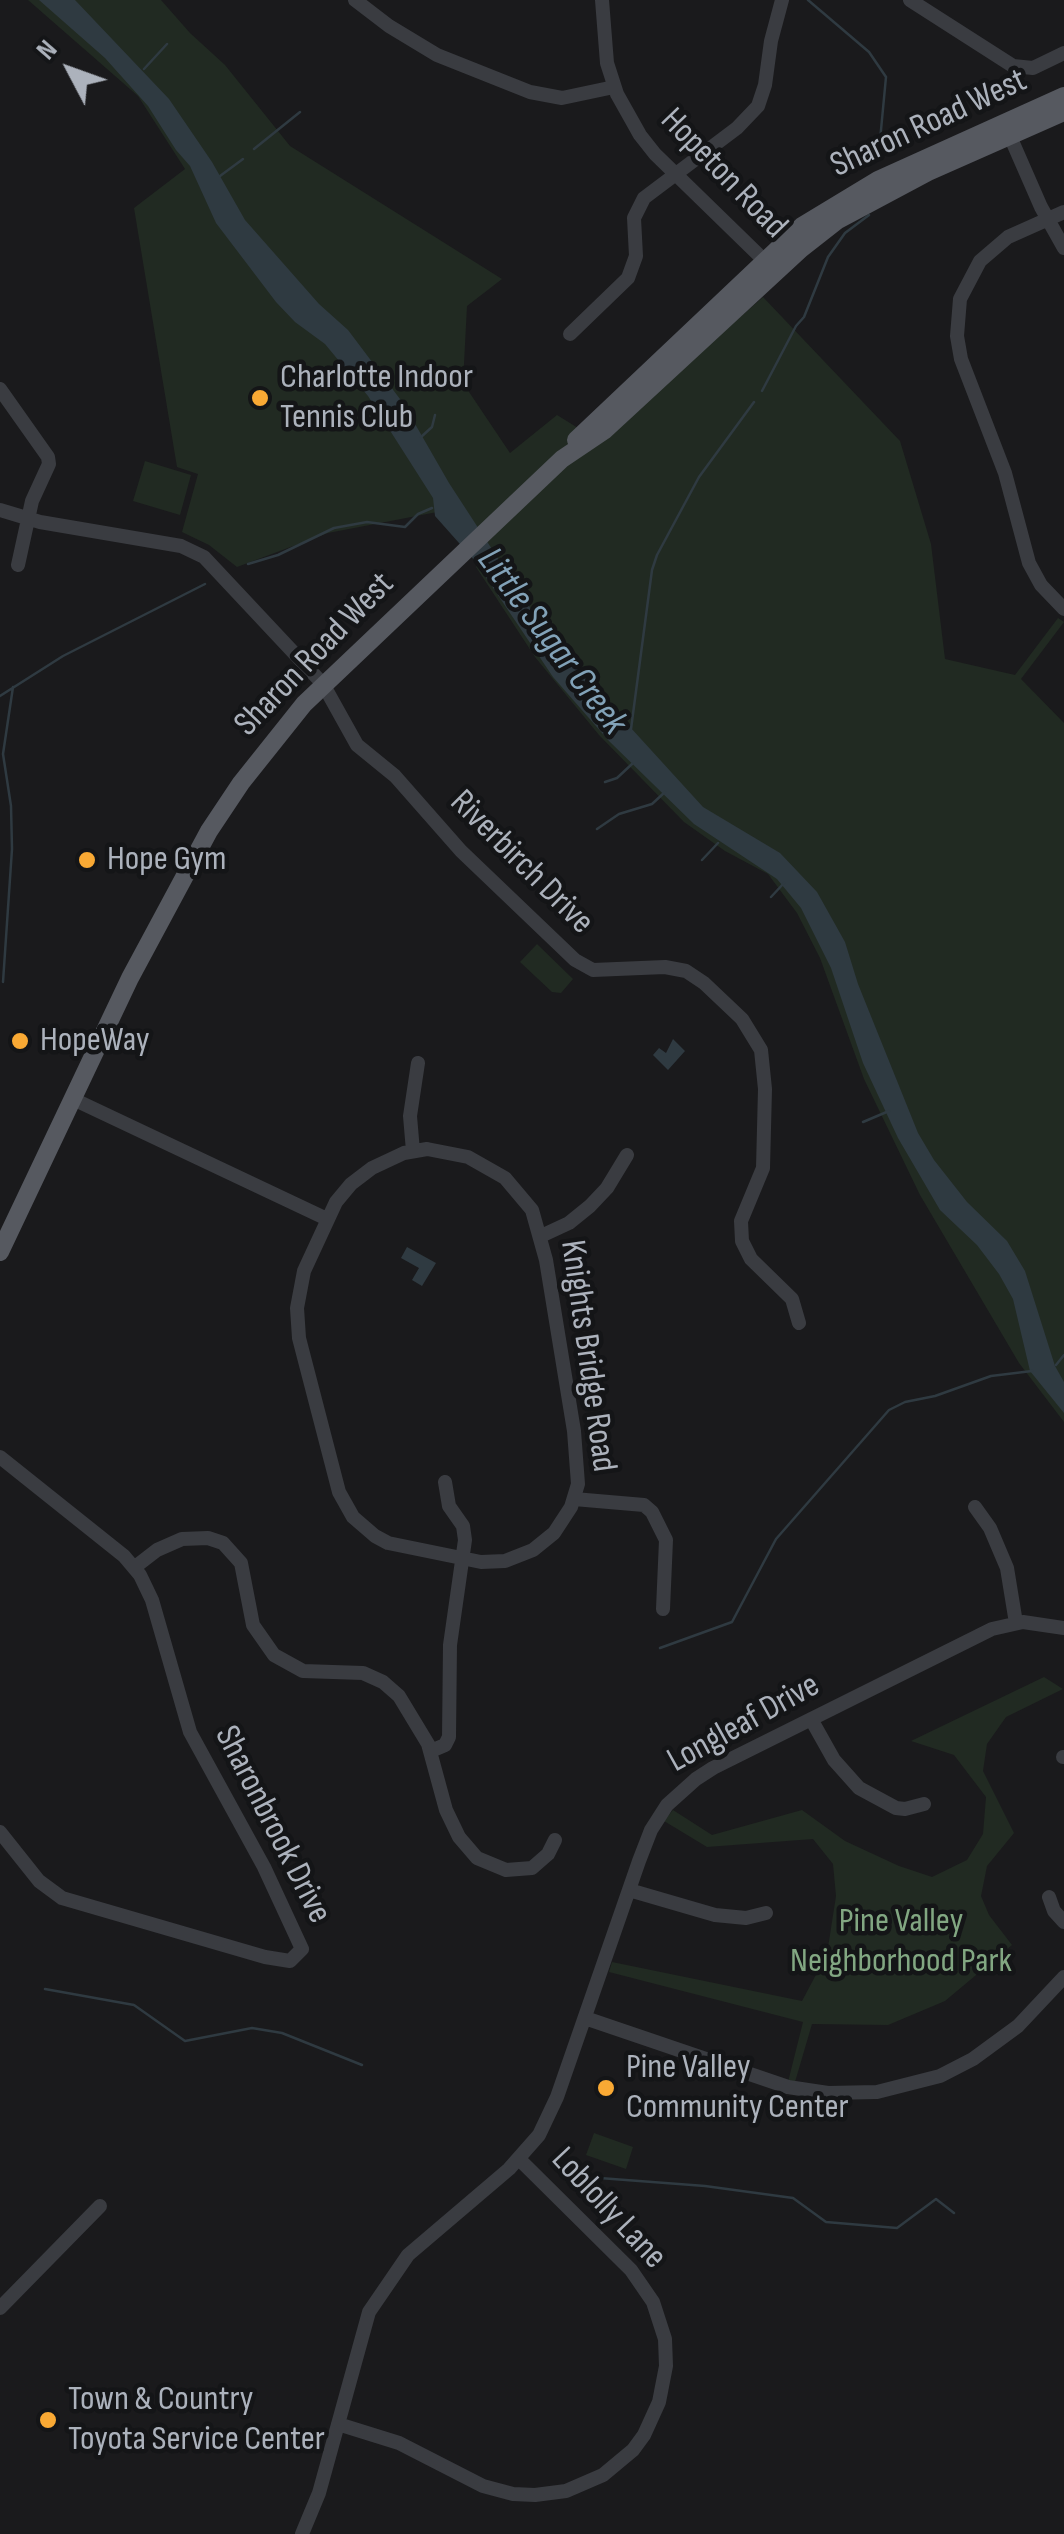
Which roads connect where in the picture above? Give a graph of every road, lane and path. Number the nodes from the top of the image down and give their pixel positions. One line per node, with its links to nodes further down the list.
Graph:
1 (355, 0): 6 (street)
2 (602, 0): 6 (street, Hopeton Road)
3 (782, 0): 10 (street)
4 (910, 0): 5 (street)
5 (1064, 52)
6 (614, 87): 10 (street, Hopeton Road)
7 (1064, 96): 9 (main road, Sharon Road West)
8 (1064, 112): 9 (main road, Sharon Road West)
9 (1007, 129): 12 (street); 14 (main road, Sharon Road West)
10 (675, 174): 14 (street, Hopeton Road); 15 (street)
11 (1064, 212): 12 (street)
12 (1048, 219): 13 (street); 20 (street)
13 (1064, 248)
14 (770, 266): 21 (main road, Sharon Road West)
15 (570, 334)
16 (0, 389): 18 (street)
17 (0, 510): 18 (street)
18 (28, 519): 19 (street); 21 (street)
19 (18, 565)
20 (1064, 609)
21 (323, 684): 23 (main road, Sharon Road West); 29 (street, Riverbirch Drive)
22 (418, 1063): 24 (street)
23 (72, 1099): 26 (street); 28 (main road, Sharon Road West)
24 (413, 1151): 26 (street, Knights Bridge Road); 27 (street, Knights Bridge Road)
25 (627, 1155): 27 (street)
26 (327, 1219): 34 (street, Knights Bridge Road)
27 (541, 1236): 32 (street, Knights Bridge Road)
28 (0, 1252)
29 (799, 1324)
30 (0, 1457): 35 (street, Sharonbrook Drive)
31 (445, 1482): 34 (street)
32 (574, 1499): 34 (street, Knights Bridge Road); 36 (street, Knights Bridge Road)
33 (975, 1507): 37 (street)
34 (462, 1558): 40 (street)
35 (135, 1567): 40 (street); 42 (street, Sharonbrook Drive)
36 (664, 1609)
37 (1016, 1622): 38 (street, Longleaf Drive); 39 (street, Longleaf Drive)
38 (1064, 1628)
39 (811, 1719): 41 (street); 44 (street, Longleaf Drive)
40 (431, 1751): 43 (street)
41 (924, 1804)
42 (0, 1832)
43 (555, 1840)
44 (629, 1890): 46 (street); 49 (street, Longleaf Drive)
45 (1049, 1897): 47 (street)
46 (766, 1913)
47 (1064, 1922)
48 (1064, 1977): 49 (street)
49 (585, 2018): 50 (street, Longleaf Drive)
50 (519, 2159): 53 (street, Longleaf Drive); 53 (street, Loblolly Lane)
51 (100, 2206): 52 (street)
52 (0, 2308)
53 (338, 2424): 54 (street, Longleaf Drive)
54 (302, 2534)

